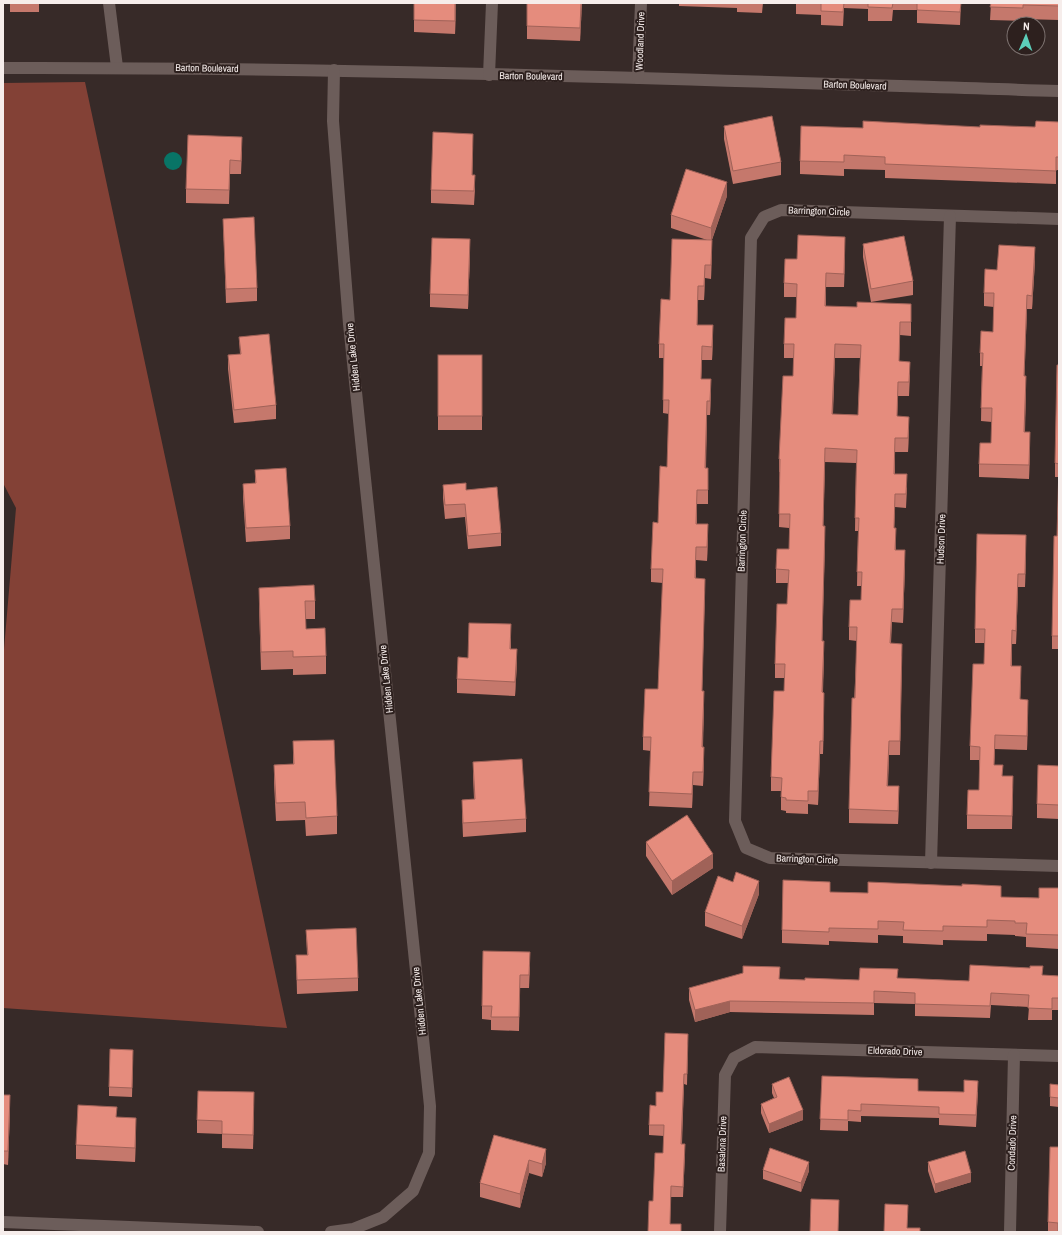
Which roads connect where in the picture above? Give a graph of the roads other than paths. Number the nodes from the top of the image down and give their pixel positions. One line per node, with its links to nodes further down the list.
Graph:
1 (109, 3): 5 (street)
2 (492, 3): 7 (street)
3 (641, 3): 8 (street, Woodland Drive)
4 (3, 68): 5 (street, Barton Boulevard)
5 (117, 68): 6 (street, Barton Boulevard)
6 (334, 70): 7 (street, Barton Boulevard); 19 (street, Hidden Lake Drive)
7 (489, 75): 8 (street, Barton Boulevard)
8 (638, 78): 9 (street, Barton Boulevard)
9 (1059, 91)
10 (950, 216): 11 (street, Barrington Circle); 12 (street, Hudson Drive); 12 (street, Barrington Circle)
11 (1059, 219)
12 (931, 863): 13 (street, Barrington Circle)
13 (1059, 866)
14 (1014, 1055): 15 (street, Eldorado Drive); 16 (street, Eldorado Drive); 21 (street, Condado Drive)
15 (1059, 1056)
16 (734, 1058): 20 (street, Basalona Drive)
17 (3, 1222): 18 (street)
18 (258, 1232)
19 (331, 1232)
20 (720, 1232)
21 (1010, 1232)

